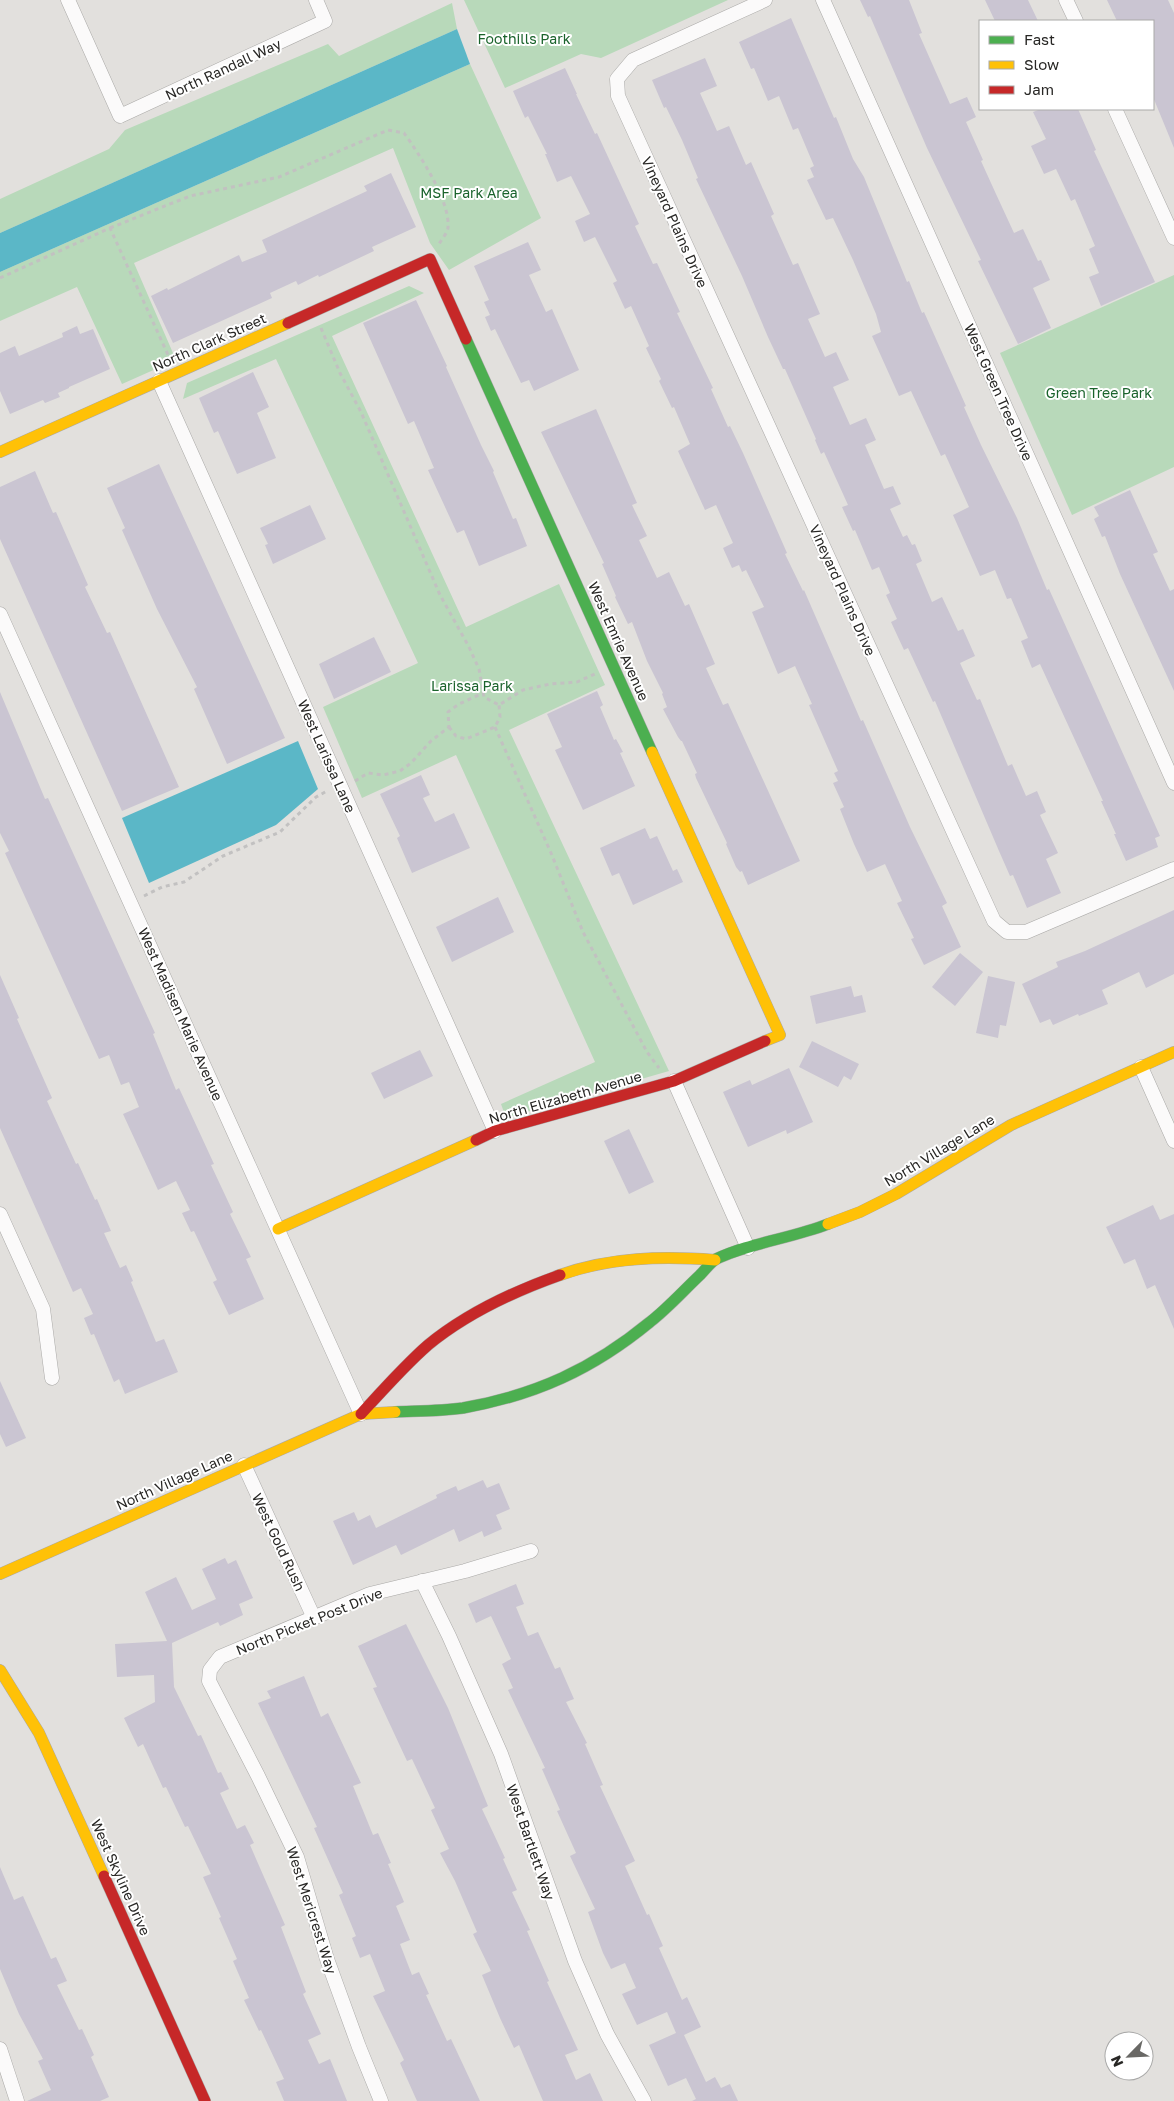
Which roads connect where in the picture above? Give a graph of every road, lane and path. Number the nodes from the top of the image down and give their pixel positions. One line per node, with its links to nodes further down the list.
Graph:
1 (68, 0): 2 (street, North Randall Way)
2 (316, 0)
3 (765, 0): 25 (street, Vineyard Plains Drive)
4 (823, 0): 23 (street, West Green Tree Drive)
5 (1066, 0): 6 (street)
6 (1076, 20)
7 (1116, 110): 9 (street)
8 (110, 228): 10 (path); 11 (path); 13 (path)
9 (1174, 238)
10 (430, 259): 13 (street, North Clark Street); 27 (street, West Emrie Avenue)
11 (0, 278)
12 (320, 325): 18 (path)
13 (176, 373): 14 (street, North Clark Street)
14 (159, 381): 15 (street, North Clark Street); 32 (street, West Larissa Lane)
15 (0, 452)
16 (0, 614): 35 (street, West Madisen Marie Avenue)
17 (599, 672): 19 (path)
18 (484, 693): 19 (path); 20 (path)
19 (499, 704): 21 (path)
20 (449, 727): 21 (path); 22 (path)
21 (495, 727): 30 (path)
22 (355, 781)
23 (1174, 783)
24 (330, 790): 26 (path)
25 (1174, 869)
26 (144, 896)
27 (780, 1036): 31 (street, North Elizabeth Avenue)
28 (1174, 1052): 29 (street, North Village Lane)
29 (1141, 1066): 33 (street); 36 (street, North Village Lane)
30 (661, 1073)
31 (674, 1081): 32 (street, North Elizabeth Avenue); 36 (street)
32 (495, 1132): 35 (street, North Elizabeth Avenue)
33 (1174, 1141)
34 (0, 1214): 38 (street)
35 (278, 1229): 39 (street, West Madisen Marie Avenue)
36 (748, 1248): 37 (street, North Village Lane)
37 (715, 1260): 39 (street, North Village Lane); 39 (street, North Village Lane)
38 (52, 1378)
39 (361, 1414): 40 (street, North Village Lane)
40 (244, 1465): 42 (street, North Village Lane); 44 (street, West Gold Rush)
41 (531, 1551): 43 (street, North Picket Post Drive)
42 (0, 1574)
43 (422, 1581): 44 (street, North Picket Post Drive); 51 (street, West Bartlett Way)
44 (314, 1618): 46 (street, North Picket Post Drive)
45 (0, 1670): 49 (street, West Skyline Drive)
46 (210, 1670): 50 (street, West Mericrest Way)
47 (0, 2049): 48 (street)
48 (18, 2101)
49 (205, 2101)
50 (381, 2101)
51 (644, 2101)

